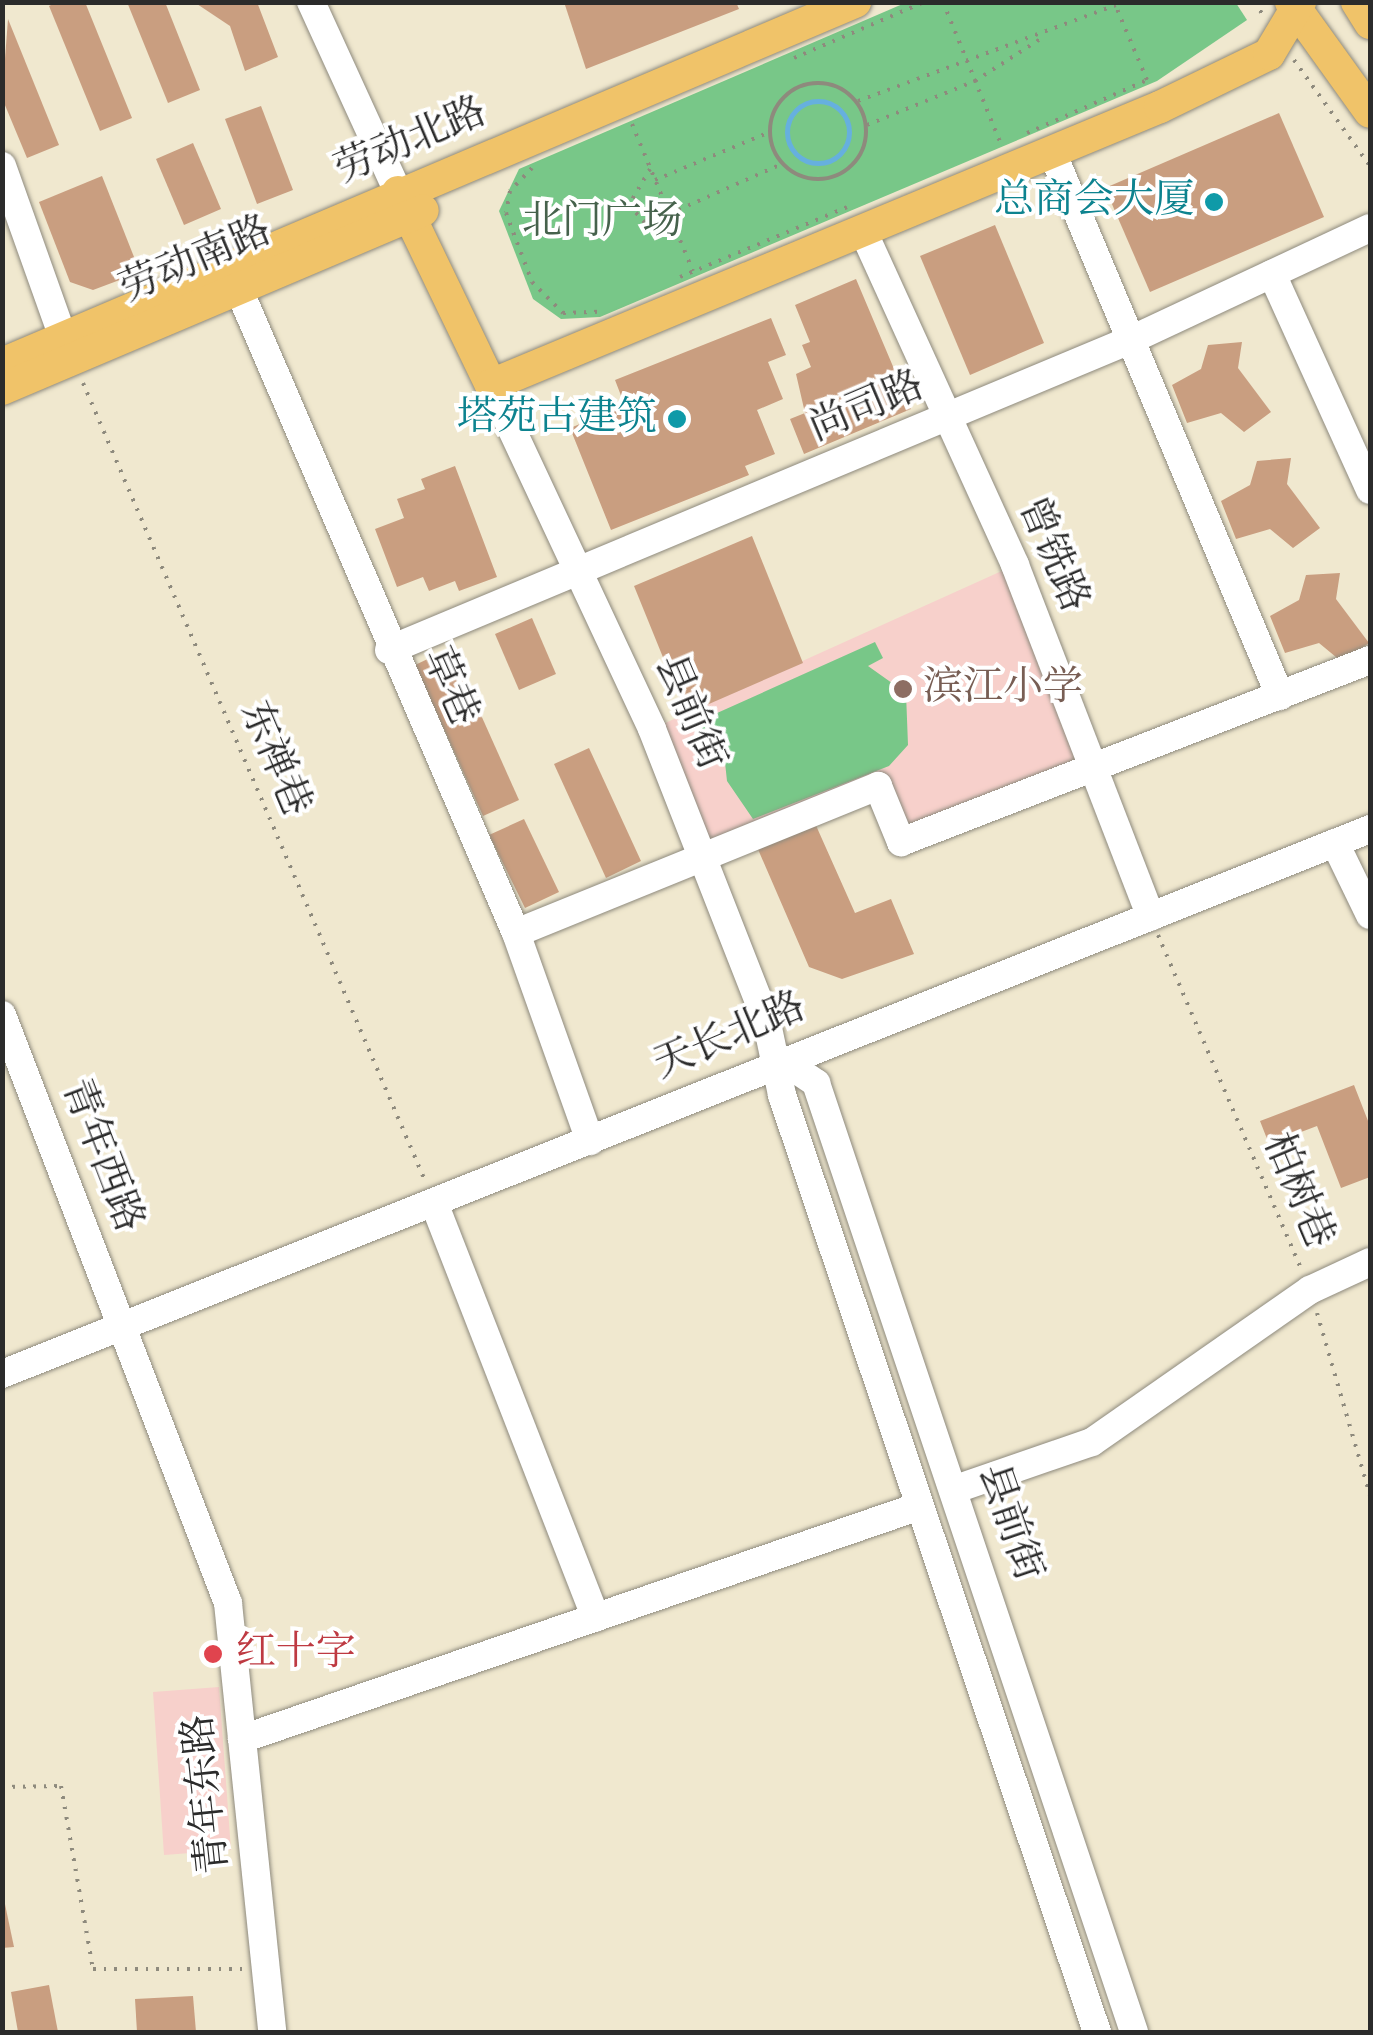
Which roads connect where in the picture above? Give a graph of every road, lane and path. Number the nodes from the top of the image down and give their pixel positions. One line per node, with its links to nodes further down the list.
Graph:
1 (924, 2): 13 (path)
2 (943, 2): 12 (path)
3 (1254, 2): 11 (path)
4 (1357, 2): 9 (main road)
5 (843, 4): 31 (main road, 劳动北路)
6 (1115, 4): 10 (path); 22 (path)
7 (321, 5): 31 (street, 县前街)
8 (1296, 5): 11 (main road); 16 (main road)
9 (1370, 23)
10 (1050, 34): 12 (path); 14 (path)
11 (1279, 39): 24 (main road); 28 (path)
12 (965, 57): 14 (path); 15 (path)
13 (779, 64)
14 (975, 82): 19 (path); 22 (path)
15 (856, 102): 19 (path); 21 (path)
16 (1370, 112)
17 (649, 117): 18 (path)
18 (632, 124): 20 (path); 29 (path)
19 (866, 126): 26 (path)
20 (616, 131)
21 (770, 132): 26 (path); 30 (path)
22 (1001, 144): 23 (path)
23 (984, 151)
24 (1052, 152): 33 (main road); 41 (street)
25 (550, 160): 40 (path)
26 (782, 164): 32 (path)
27 (2, 166): 42 (street)
28 (1370, 166)
29 (650, 168): 30 (path); 34 (path)
30 (655, 180): 32 (path)
31 (406, 194): 38 (main road, 劳动北路); 45 (main road, 县前街)
32 (670, 214): 34 (path)
33 (861, 217): 36 (path); 45 (main road); 46 (street, 曾铣路)
34 (674, 226): 36 (path)
35 (1370, 228): 37 (street, 尚司路)
36 (693, 271): 39 (path)
37 (1272, 274): 41 (street, 尚司路); 47 (street)
38 (234, 278): 42 (main road, 劳动北路); 49 (street, 草巷)
39 (662, 284)
40 (616, 305)
41 (1136, 338): 46 (street, 尚司路); 51 (street)
42 (68, 348): 43 (main road, 劳动北路); 44 (main road); 62 (path, 东禅巷)
43 (2, 364)
44 (2, 390)
45 (498, 392): 48 (street, 县前街)
46 (948, 417): 48 (street, 尚司路); 52 (street, 曾铣路)
47 (1370, 490)
48 (579, 572): 49 (street, 尚司路); 55 (street, 县前街)
49 (389, 650): 58 (street, 草巷)
50 (1370, 660): 51 (street)
51 (1280, 696): 52 (street)
52 (1091, 764): 55 (street); 57 (street, 曾铣路)
53 (1370, 830): 54 (street, 天长北路)
54 (1336, 844): 56 (street); 57 (street, 天长北路)
55 (703, 862): 58 (street); 60 (street, 县前街)
56 (1370, 915)
57 (1151, 917): 60 (street, 天长北路); 64 (path, 柏树巷)
58 (516, 933): 61 (street, 草巷)
59 (2, 1015): 65 (street, 青年西路)
60 (779, 1058): 61 (street, 天长北路); 67 (street, 县前街); 69 (street, 县前街)
61 (590, 1140): 62 (street, 天长北路)
62 (434, 1203): 65 (street, 天长北路); 70 (street)
63 (1370, 1262): 64 (street)
64 (1310, 1290): 67 (street); 68 (path, 柏树巷)
65 (124, 1326): 66 (street, 天长北路); 71 (street, 青年东路)
66 (2, 1374)
67 (953, 1490): 76 (street, 县前街)
68 (1370, 1495)
69 (920, 1506): 70 (street); 75 (street, 县前街)
70 (596, 1618): 71 (street)
71 (242, 1739): 73 (street, 青年东路)
72 (2, 1788): 73 (path)
73 (266, 1969): 74 (street, 青年东路)
74 (272, 2032)
75 (1097, 2032)
76 (1134, 2032)

